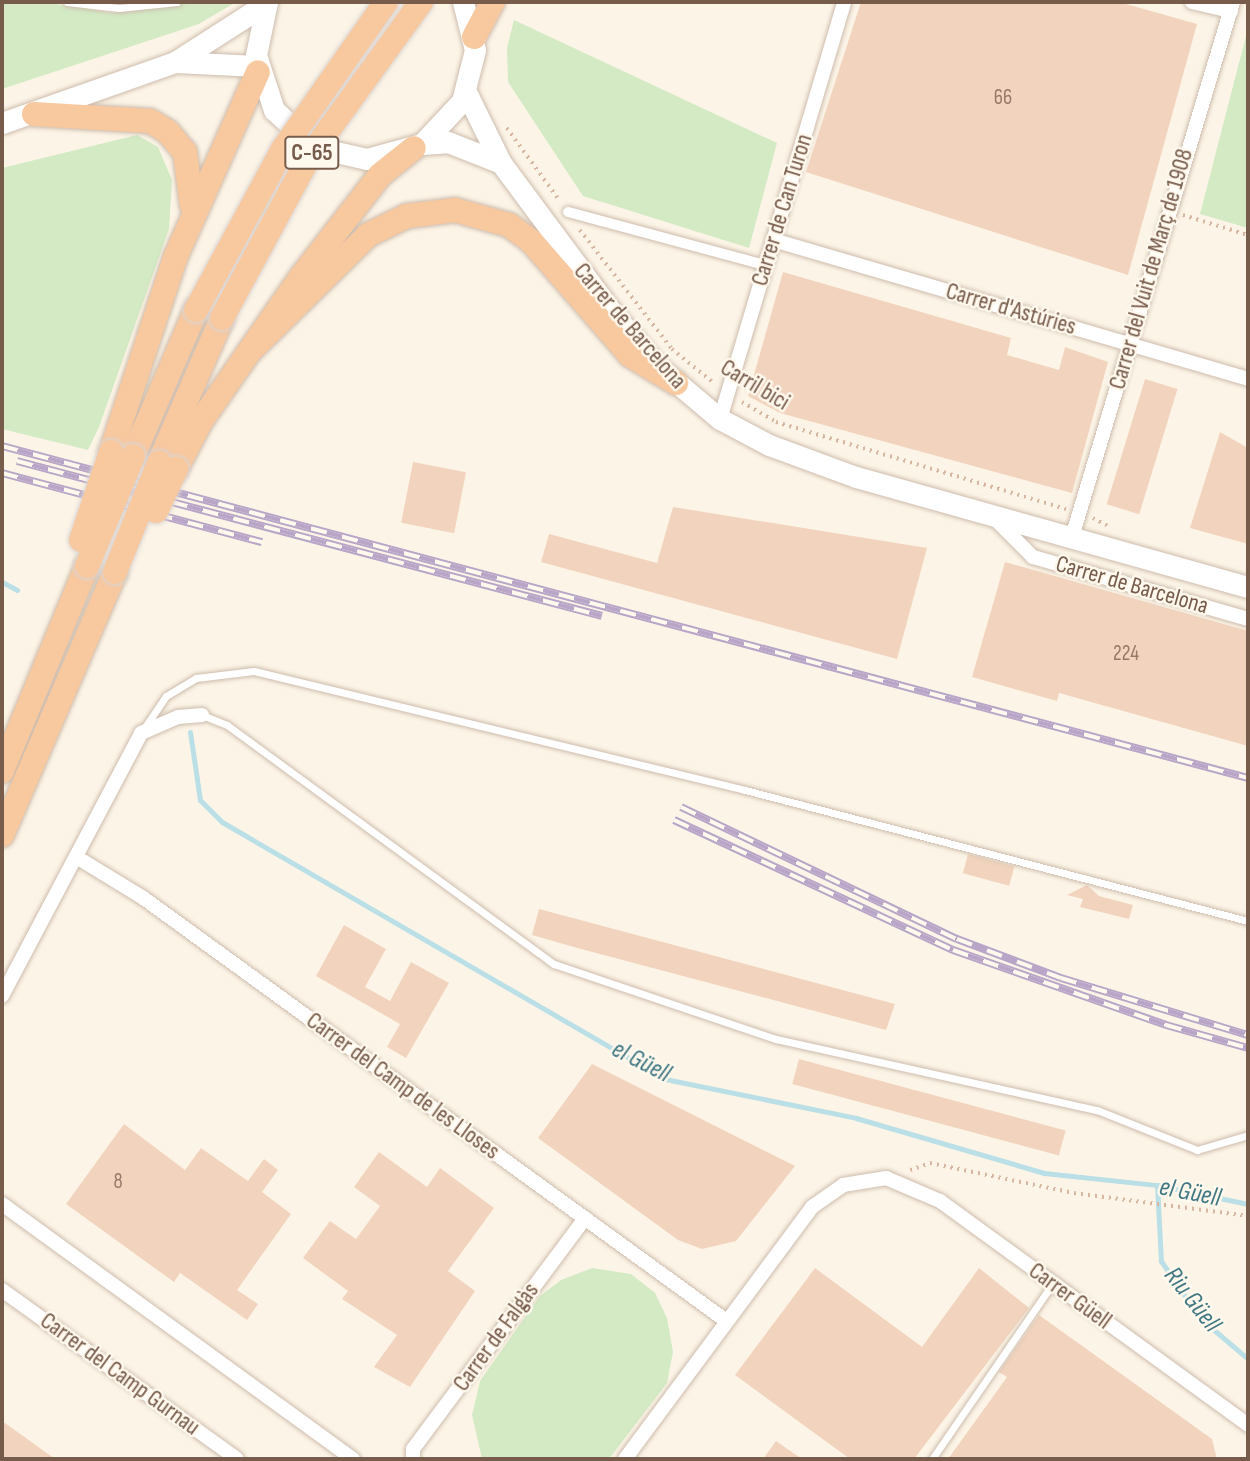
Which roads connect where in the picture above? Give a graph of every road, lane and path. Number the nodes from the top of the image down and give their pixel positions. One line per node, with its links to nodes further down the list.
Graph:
1 (67, 2): 2 (lane)
2 (177, 2)
3 (267, 2): 12 (main road); 13 (main road)
4 (386, 2): 32 (highway, C-65, bridge)
5 (421, 2): 33 (highway, C-65, bridge)
6 (463, 2): 11 (main road)
7 (493, 2): 11 (highway)
8 (844, 2): 24 (street, Carrer de Can Turon)
9 (1192, 2): 10 (street)
10 (1232, 6): 26 (street, Carrer del Vuit de Març de 1908)
11 (474, 37): 14 (main road)
12 (174, 62): 13 (main road); 15 (main road)
13 (258, 69): 18 (main road); 22 (highway)
14 (466, 92): 18 (main road); 19 (main road, Carrer de Barcelona)
15 (34, 114): 17 (main road); 22 (highway)
16 (501, 120): 20 (path, Carril bici)
17 (2, 123)
18 (418, 146): 19 (main road); 27 (highway)
19 (500, 163): 29 (main road, Carrer de Barcelona)
20 (568, 212): 25 (street); 30 (path, Carril bici)
21 (1176, 214): 23 (path)
22 (191, 221): 32 (highway)
23 (1248, 235)
24 (773, 240): 25 (street, Carrer de Can Turon); 26 (street, Carrer d'Astúries)
25 (765, 265): 30 (street, Carrer de Can Turon)
26 (1128, 346): 28 (street, Carrer d'Astúries); 34 (street, Carrer del Vuit de Març de 1908)
27 (248, 352): 29 (highway); 33 (highway)
28 (1248, 379)
29 (676, 383): 31 (main road, Carrer de Barcelona)
30 (728, 392): 31 (street, Carrer de Can Turon); 34 (path, Carril bici)
31 (720, 419): 35 (main road, Carrer de Barcelona)
32 (122, 454): 42 (highway, C-65, bridge)
33 (168, 466): 43 (highway, C-65, bridge)
34 (1079, 513): 36 (path, Carril bici); 37 (street, Carrer del Vuit de Març de 1908)
35 (991, 515): 37 (main road, Carrer de Barcelona); 39 (street, Carrer de Barcelona)
36 (1116, 530)
37 (1072, 537): 38 (main road, Carrer de Barcelona)
38 (1248, 587)
39 (1248, 619)
40 (202, 716): 41 (street); 47 (lane)
41 (141, 733): 44 (street); 45 (lane)
42 (2, 771)
43 (2, 835)
44 (78, 858): 46 (street); 51 (street, Carrer del Camp de les Lloses)
45 (1248, 921)
46 (2, 996)
47 (1248, 1135)
48 (886, 1178): 50 (path); 52 (street, Carrer Güell); 54 (street)
49 (2, 1204): 57 (street)
50 (1248, 1216)
51 (584, 1217): 54 (street, Carrer del Camp de les Lloses); 58 (street, Carrer de Falgàs)
52 (1053, 1283): 55 (street, Carrer Güell); 60 (lane)
53 (2, 1290): 56 (street, Carrer del Camp Gurnau)
54 (725, 1320): 59 (street)
55 (1248, 1426)
56 (237, 1459)
57 (353, 1459)
58 (413, 1459)
59 (625, 1459)
60 (932, 1459)

